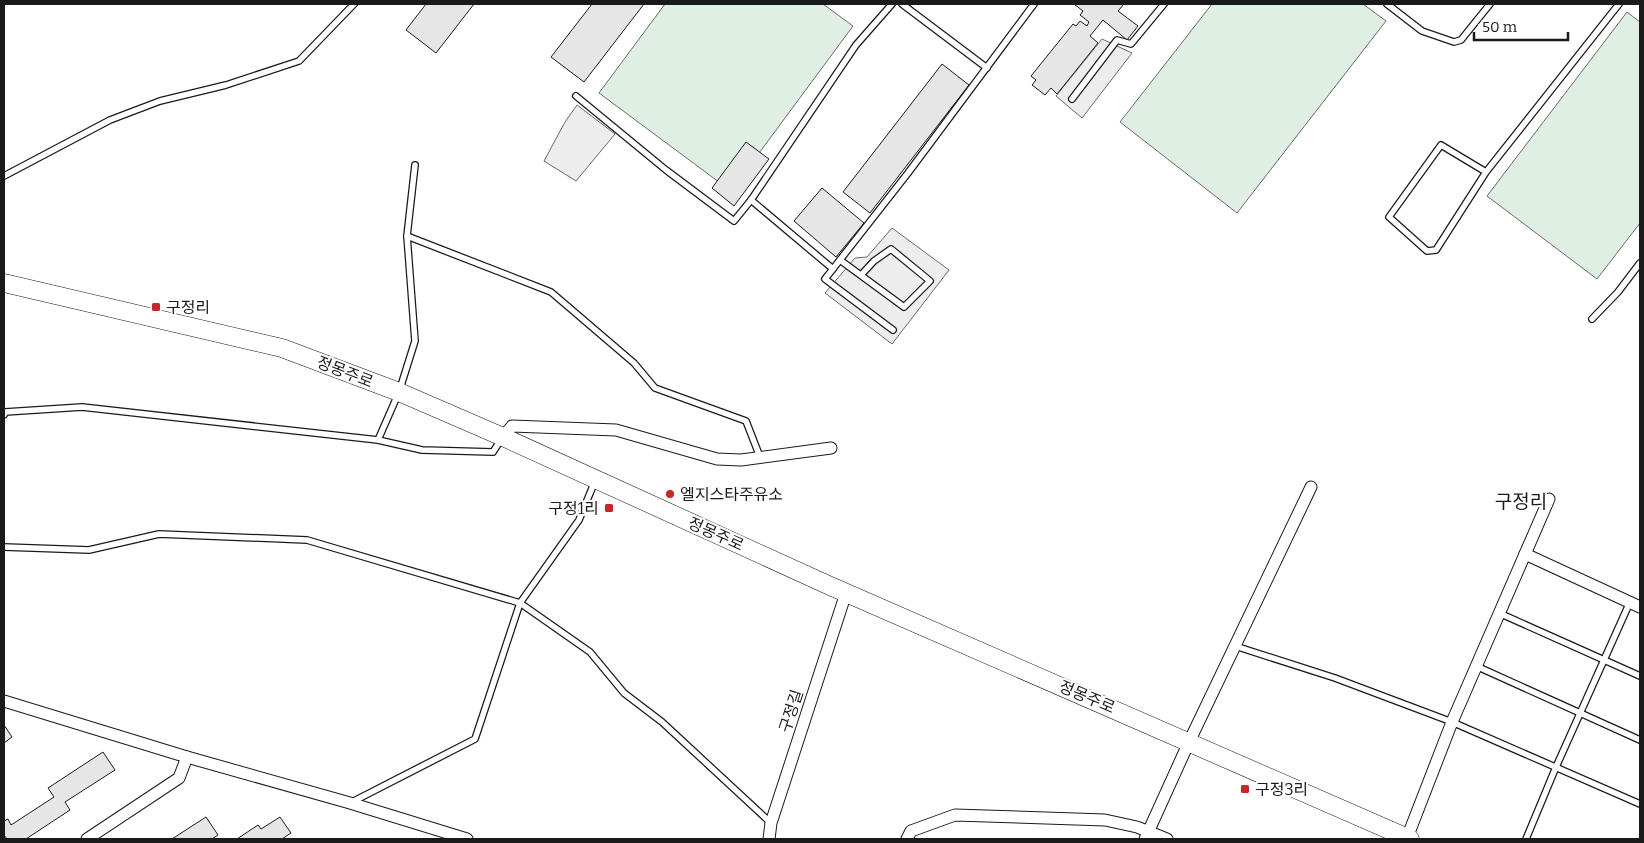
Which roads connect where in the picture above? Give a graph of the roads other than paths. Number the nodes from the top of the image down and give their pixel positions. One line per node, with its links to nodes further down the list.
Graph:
1 (354, 4): 14 (lane)
2 (892, 4): 15 (lane)
3 (902, 4): 9 (lane)
4 (1034, 4): 9 (lane)
5 (1164, 4): 11 (lane)
6 (1387, 4): 7 (lane)
7 (1490, 4)
8 (1619, 4): 13 (lane)
9 (987, 68): 17 (lane)
10 (576, 96): 15 (lane)
11 (1072, 99)
12 (415, 165): 16 (lane)
13 (1486, 172): 13 (lane)
14 (4, 176)
15 (751, 200): 19 (lane)
16 (407, 236): 24 (lane); 29 (lane)
17 (840, 260): 19 (lane); 20 (lane)
18 (1640, 263): 22 (lane)
19 (833, 269): 23 (lane)
20 (861, 276): 20 (lane)
21 (4, 283): 24 (main road, 정몽주로)
22 (1592, 319)
23 (893, 330)
24 (400, 392): 26 (main road, 정몽주로); 27 (lane)
25 (4, 415): 27 (lane)
26 (503, 437): 27 (lane); 29 (street); 30 (main road, 정몽주로)
27 (378, 440)
28 (832, 448): 29 (street)
29 (760, 457)
30 (596, 480): 35 (main road, 정몽주로); 36 (lane)
31 (1311, 487): 39 (street)
32 (1548, 499): 34 (street)
33 (4, 547): 36 (lane)
34 (1525, 554): 37 (street); 38 (street)
35 (846, 593): 47 (main road, 정몽주로); 52 (street, 구정길)
36 (520, 603): 50 (lane); 52 (lane)
37 (1635, 604): 40 (lane)
38 (1499, 613): 40 (lane); 41 (street)
39 (1235, 646): 45 (lane); 47 (street)
40 (1604, 660): 42 (lane); 44 (lane)
41 (1476, 666): 44 (lane); 45 (street)
42 (1640, 676)
43 (4, 701): 48 (street)
44 (1580, 713): 46 (lane); 49 (lane)
45 (1452, 722): 49 (lane); 59 (street)
46 (1640, 740)
47 (1189, 742): 53 (street); 59 (main road, 정몽주로)
48 (186, 757): 50 (street); 54 (street)
49 (1556, 767): 51 (lane); 60 (lane)
50 (350, 803): 55 (street)
51 (1640, 804)
52 (771, 823): 56 (street, 구정길)
53 (1146, 836): 57 (street); 58 (street)
54 (86, 839)
55 (467, 839)
56 (769, 839)
57 (907, 839)
58 (1166, 839)
59 (1408, 839)
60 (1526, 839)

